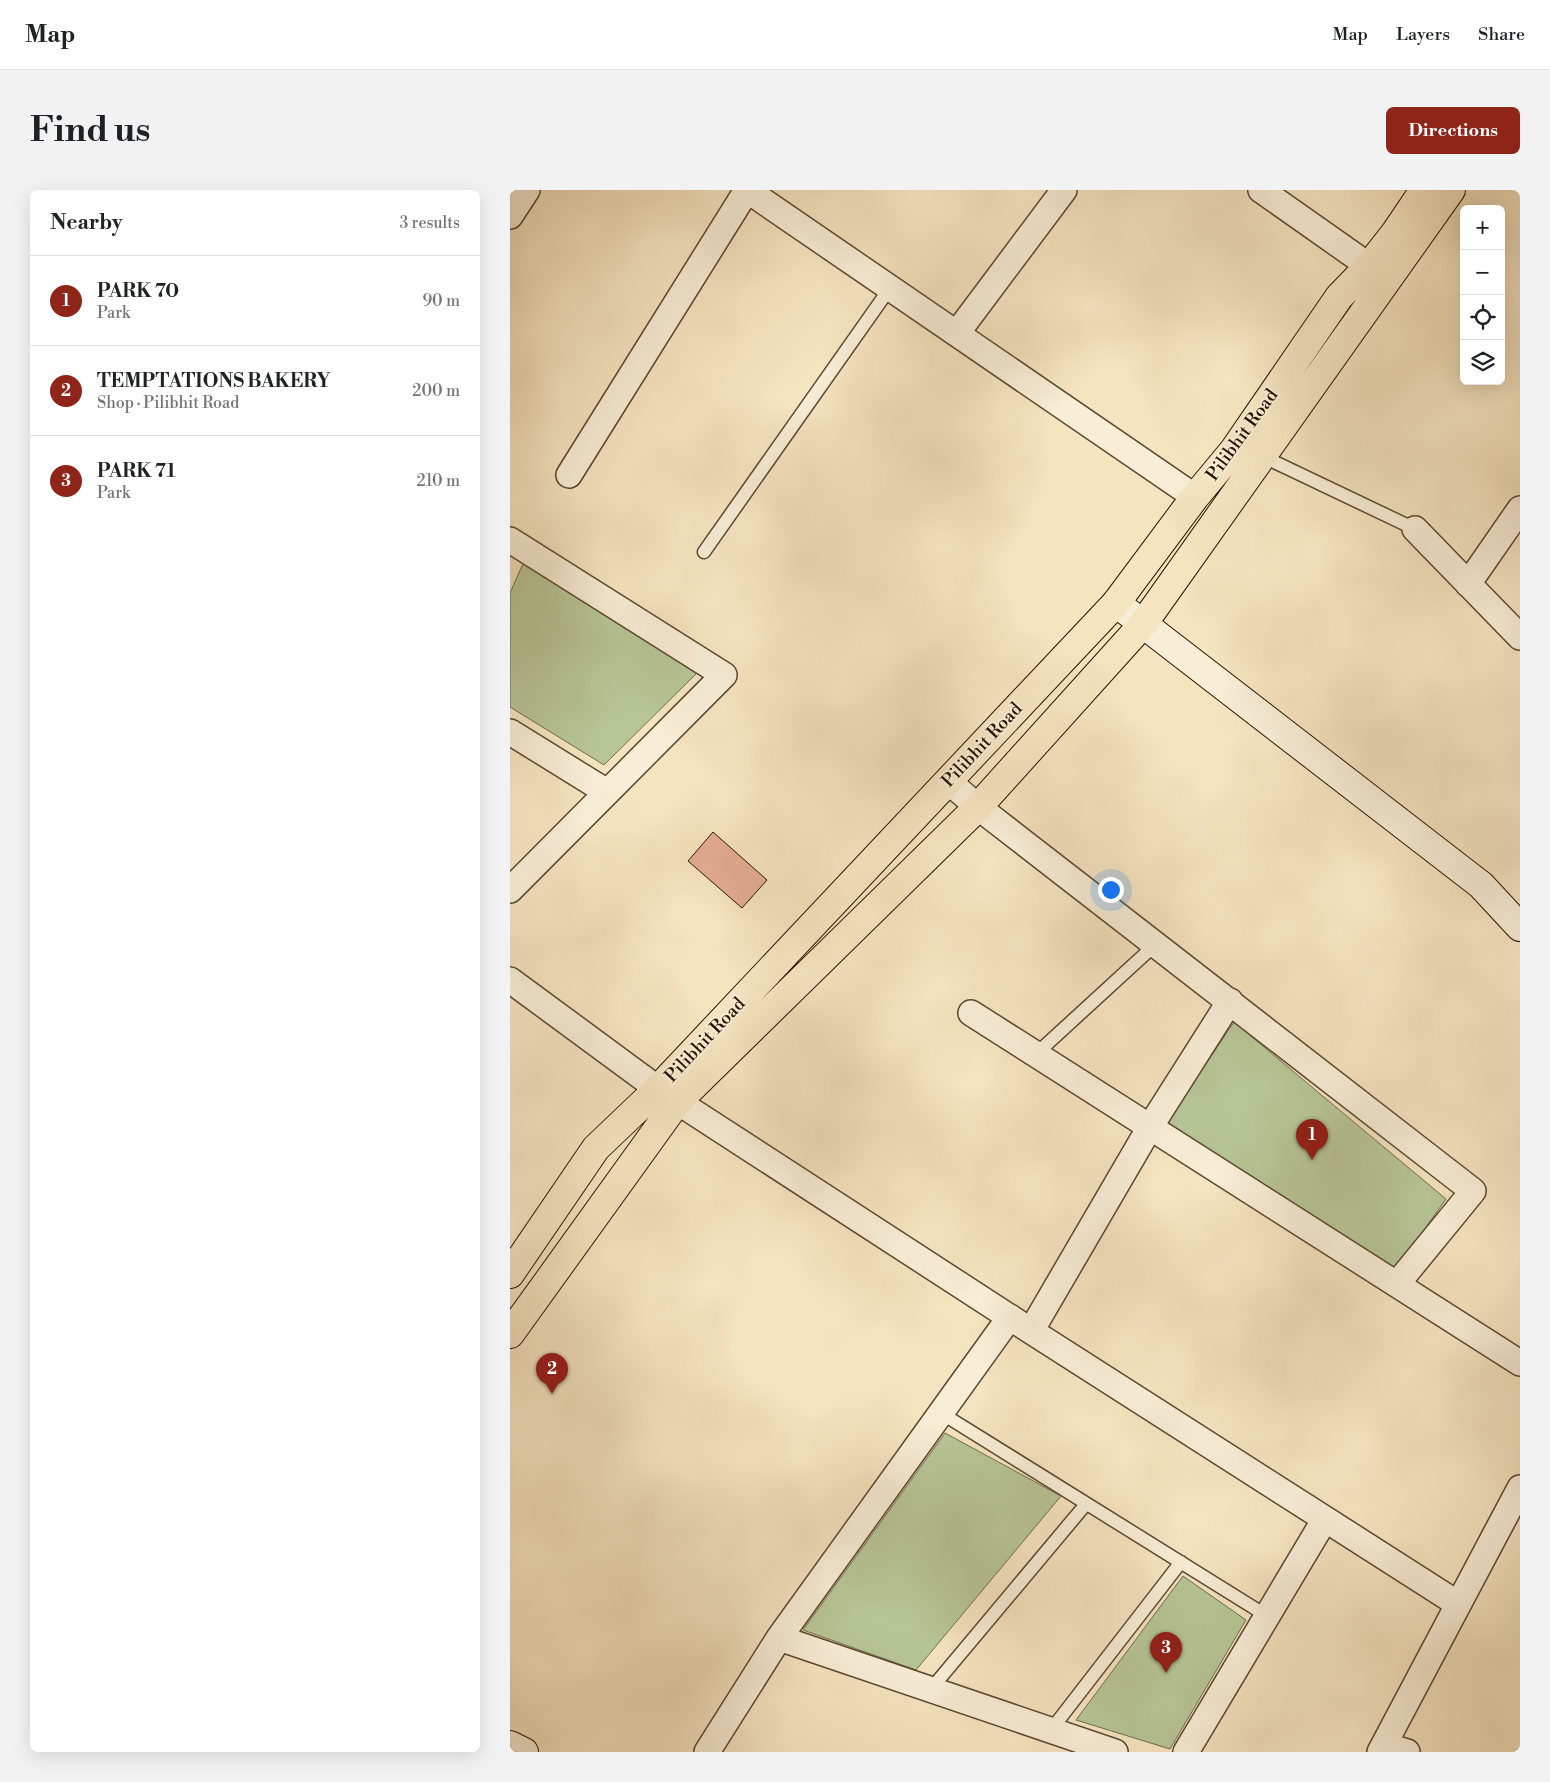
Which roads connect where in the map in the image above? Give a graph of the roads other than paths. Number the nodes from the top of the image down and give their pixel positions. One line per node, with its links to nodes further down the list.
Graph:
1 (527, 190): 7 (street)
2 (747, 190): 9 (street); 12 (street)
3 (1064, 190): 10 (street)
4 (1261, 190): 8 (street)
5 (1424, 190): 8 (highway, Pilibhit Road)
6 (1451, 190): 11 (highway)
7 (510, 216)
8 (1369, 266): 13 (highway, Pilibhit Road)
9 (890, 288): 10 (street); 17 (lane)
10 (957, 333): 13 (street)
11 (1262, 456): 15 (lane); 20 (highway)
12 (569, 475)
13 (1195, 497): 19 (highway, Pilibhit Road)
14 (1520, 509): 18 (street)
15 (1415, 530): 18 (street)
16 (513, 548): 24 (street)
17 (704, 552)
18 (1468, 584): 21 (street)
19 (1116, 603): 20 (street); 23 (highway, Pilibhit Road)
20 (1143, 624): 25 (highway); 27 (street)
21 (1520, 636)
22 (510, 732): 24 (street)
23 (948, 781): 25 (street); 33 (highway, Pilibhit Road)
24 (607, 792): 26 (street)
25 (978, 807): 28 (street); 33 (highway)
26 (510, 890)
27 (1520, 927)
28 (1156, 944): 30 (street); 32 (lane)
29 (510, 980): 33 (street)
30 (1230, 1001): 34 (street); 36 (street)
31 (971, 1013): 32 (street)
32 (1036, 1054): 34 (street)
33 (668, 1096): 35 (highway, Pilibhit Road); 37 (street); 39 (highway)
34 (1150, 1127): 36 (street); 38 (street)
35 (510, 1274)
36 (1396, 1284): 40 (street)
37 (1010, 1317): 38 (street); 41 (street)
38 (1031, 1331): 44 (street)
39 (510, 1334)
40 (1520, 1363)
41 (941, 1413): 43 (lane); 48 (street)
42 (1520, 1488): 46 (street)
43 (1086, 1504): 45 (lane); 49 (lane)
44 (1325, 1519): 46 (street); 47 (street)
45 (1181, 1562): 47 (lane); 50 (lane)
46 (1458, 1604): 52 (street)
47 (1267, 1616): 56 (street)
48 (779, 1638): 49 (street); 54 (street)
49 (930, 1689): 50 (street)
50 (1051, 1730): 55 (street)
51 (510, 1745): 53 (street)
52 (1382, 1748): 57 (street)
53 (524, 1752)
54 (707, 1752)
55 (1115, 1752)
56 (1186, 1752)
57 (1407, 1752)

